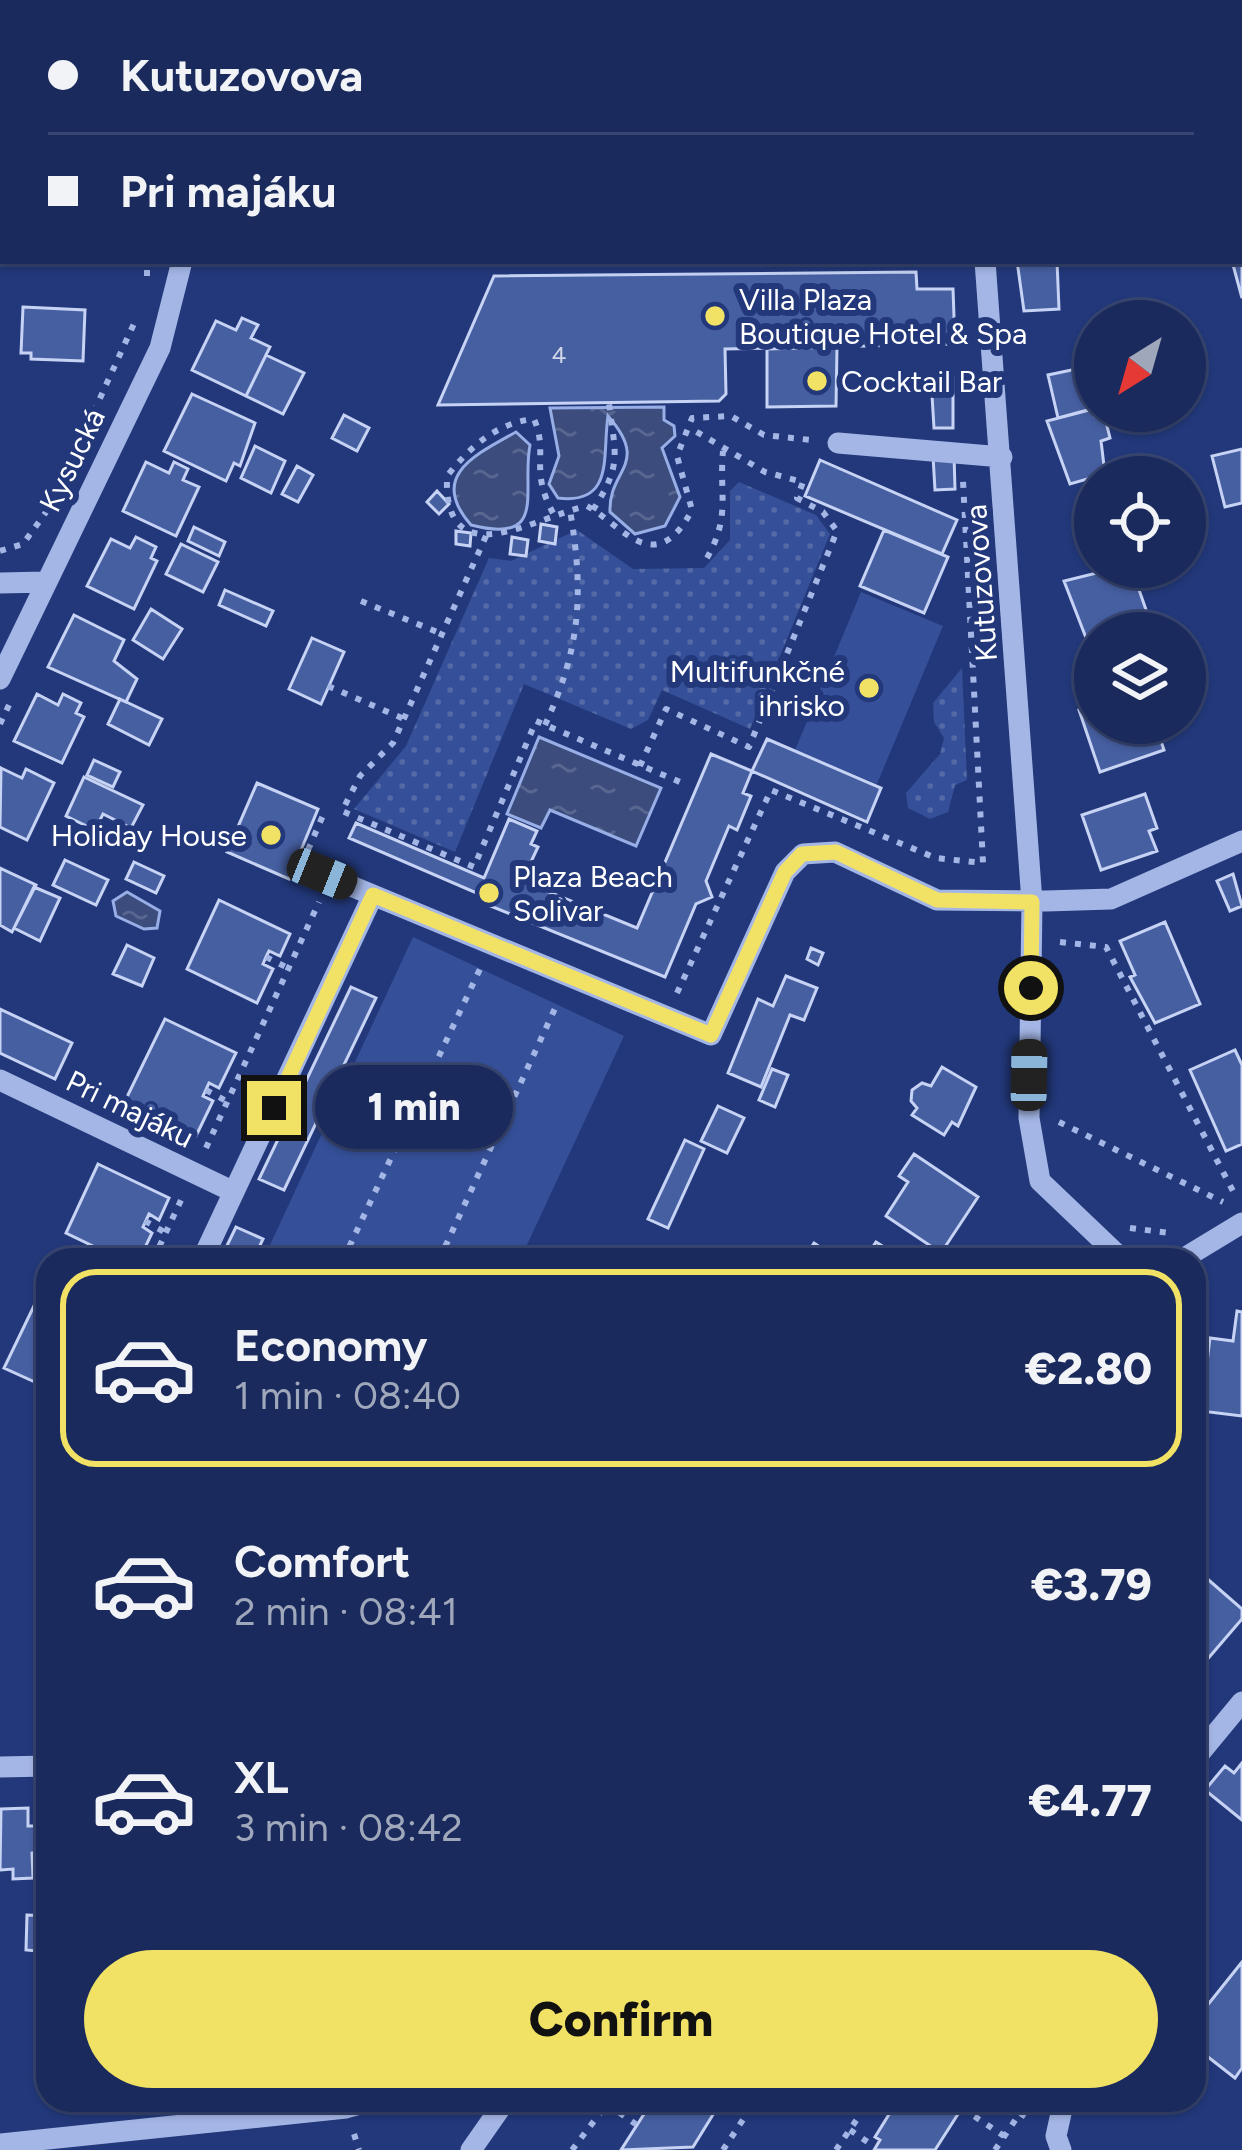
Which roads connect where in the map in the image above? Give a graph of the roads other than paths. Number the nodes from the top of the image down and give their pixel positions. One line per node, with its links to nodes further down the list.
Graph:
1 (181, 264): 5 (street, Kysucká)
2 (985, 264): 4 (street, Kutuzovova)
3 (838, 443): 4 (street)
4 (1002, 457): 11 (street, Kutuzovova)
5 (46, 582): 6 (street); 7 (street, Kysucká)
6 (0, 583)
7 (0, 679)
8 (1242, 841): 11 (street)
9 (322, 874): 10 (street)
10 (373, 895): 11 (street); 13 (street)
11 (1032, 902): 16 (street, Kutuzovova)
12 (0, 1080): 13 (street, Pri majáku)
13 (234, 1192): 15 (street)
14 (1242, 1223): 17 (street)
15 (208, 1248)
16 (1110, 1248)
17 (1200, 1248)
18 (1242, 1702): 19 (street)
19 (1206, 1746)
20 (36, 1766): 21 (street)
21 (0, 1767)
22 (276, 2112): 25 (street)
23 (498, 2112): 27 (street)
24 (1062, 2112): 26 (street)
25 (0, 2144)
26 (1055, 2146)
27 (471, 2150)

